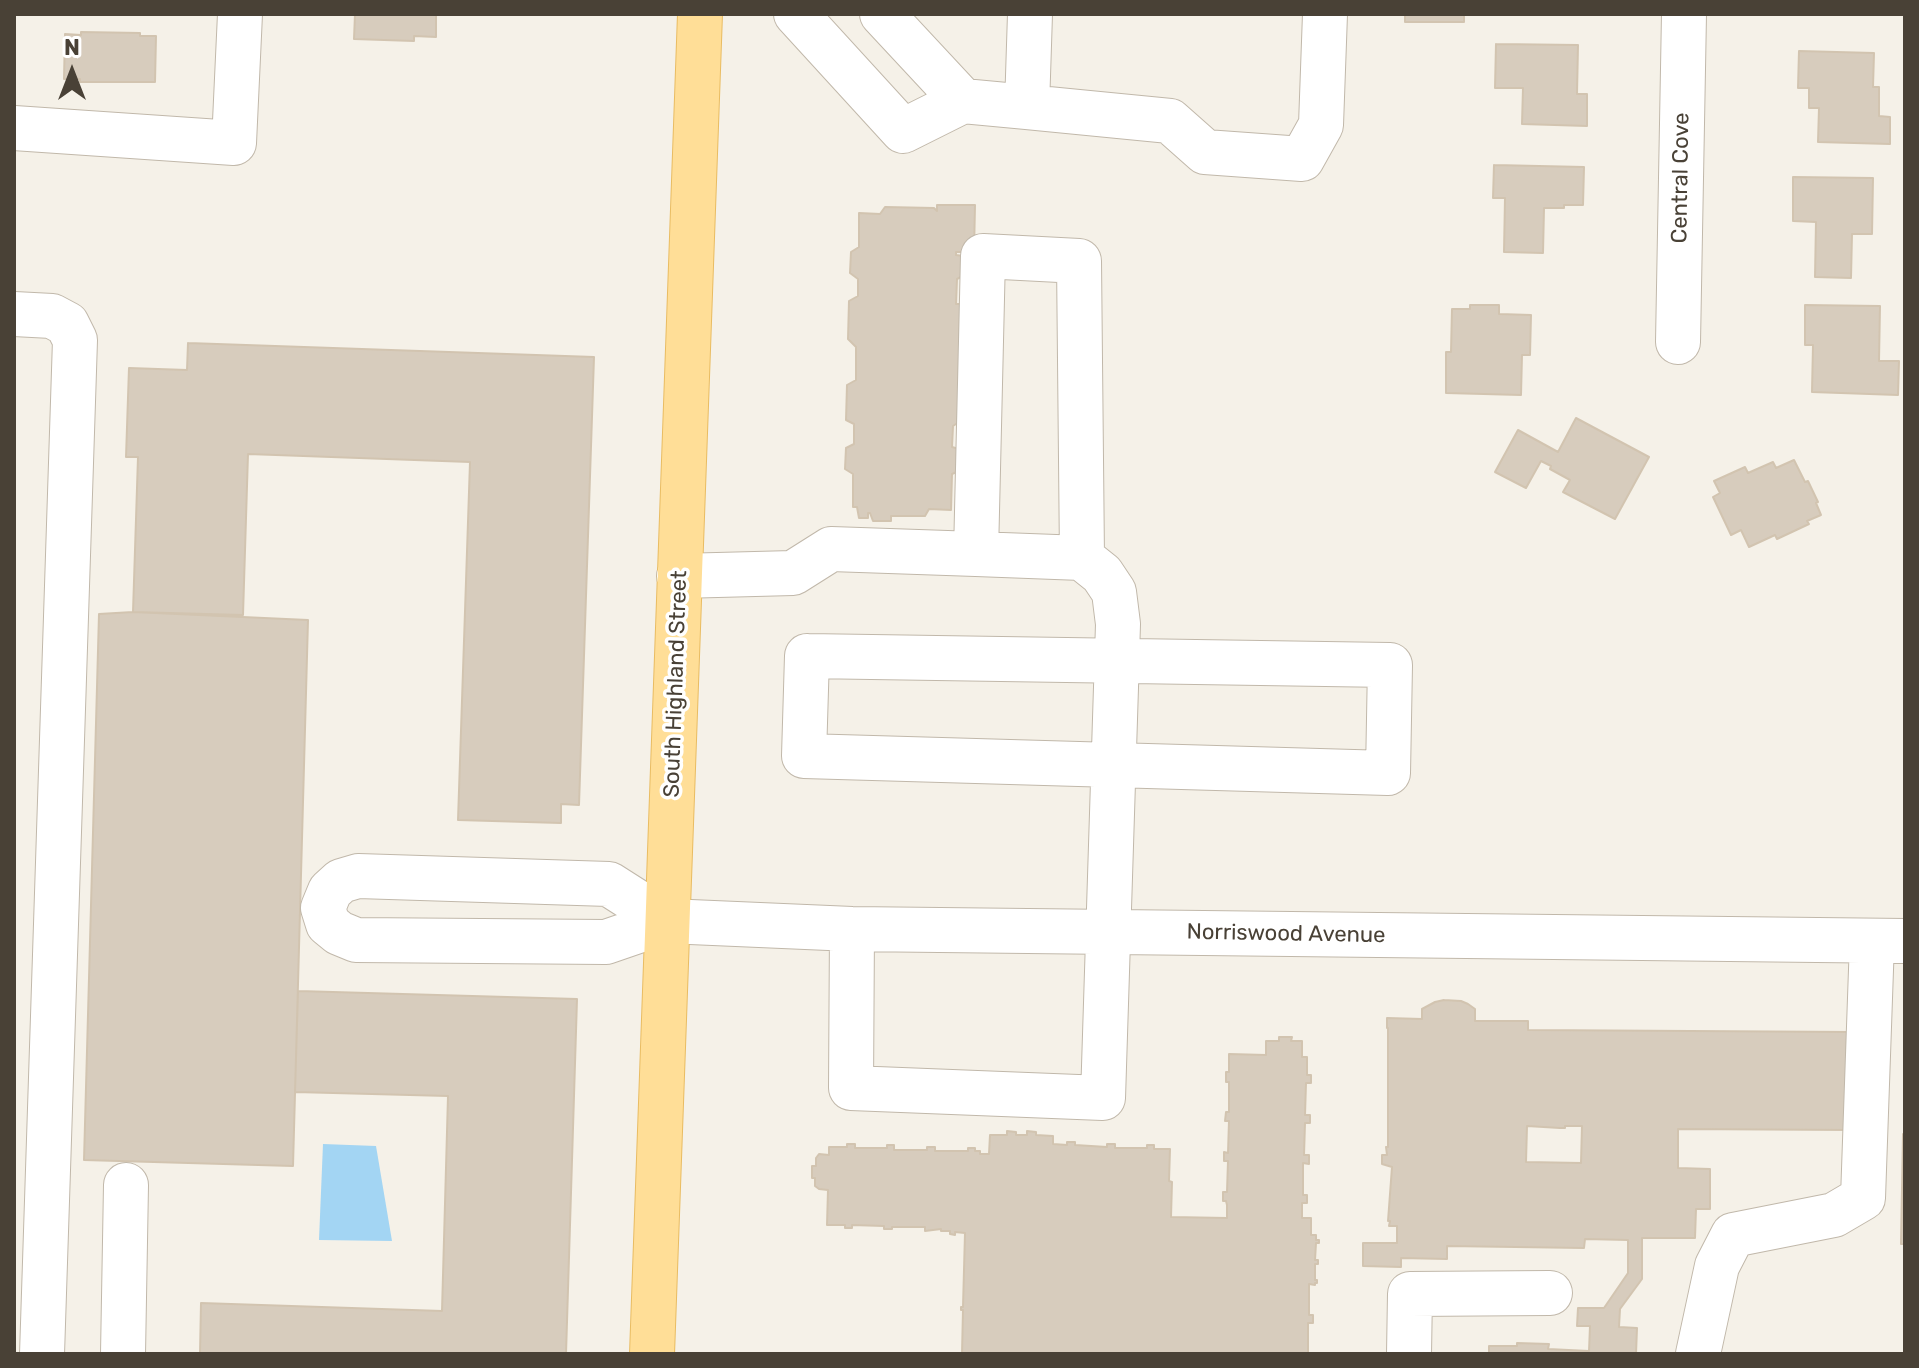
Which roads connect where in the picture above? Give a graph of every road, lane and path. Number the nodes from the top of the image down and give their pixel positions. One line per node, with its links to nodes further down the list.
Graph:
1 (240, 14): 10 (street)
2 (700, 14): 15 (main road, South Highland Street)
3 (796, 14): 8 (street)
4 (882, 14): 8 (street)
5 (1030, 14): 9 (street)
6 (1325, 14): 9 (street)
7 (1684, 14): 12 (street, Central Cove)
8 (963, 101): 9 (street)
9 (1027, 107)
10 (14, 128)
11 (14, 314): 24 (street)
12 (1678, 342)
13 (976, 554): 14 (street); 14 (street); 15 (street)
14 (1082, 558): 16 (street)
15 (679, 576): 18 (main road, South Highland Street)
16 (1117, 661): 17 (street); 17 (street); 17 (street)
17 (1114, 765): 20 (street)
18 (667, 921): 18 (street); 19 (street, Norriswood Avenue); 26 (main road, South Highland Street)
19 (852, 929): 20 (street, Norriswood Avenue); 20 (street)
20 (1109, 931): 21 (street, Norriswood Avenue)
21 (1888, 941): 28 (street)
22 (126, 1185): 25 (street)
23 (1550, 1293): 27 (street)
24 (42, 1354)
25 (123, 1354)
26 (652, 1354)
27 (1409, 1354)
28 (1698, 1354)

